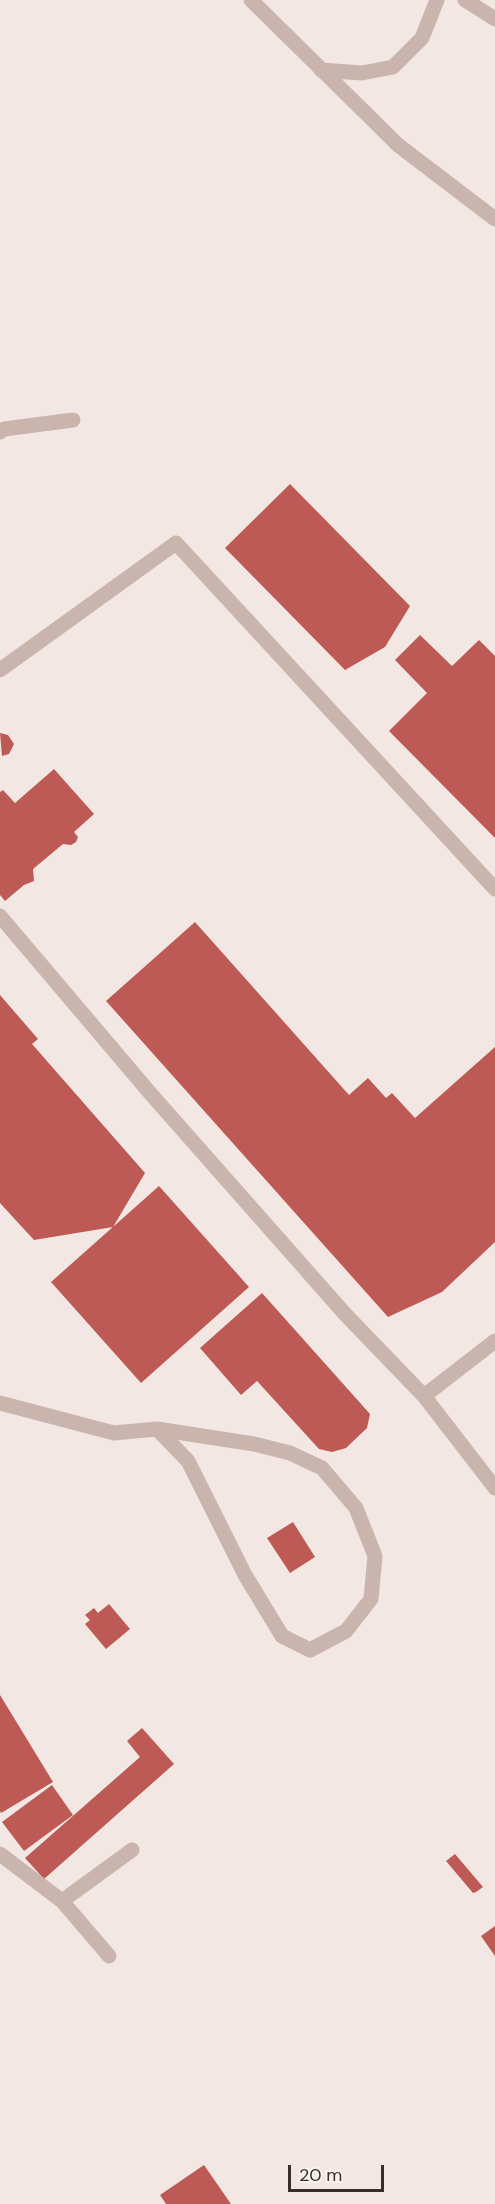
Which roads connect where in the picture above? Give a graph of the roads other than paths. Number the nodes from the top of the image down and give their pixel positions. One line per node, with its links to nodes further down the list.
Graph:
1 (251, 0): 5 (street)
2 (437, 0): 5 (street)
3 (465, 0): 4 (street)
4 (495, 19)
5 (321, 70): 6 (street)
6 (495, 219)
7 (73, 420): 8 (street)
8 (0, 432)
9 (0, 670): 10 (street)
10 (495, 889)
11 (0, 916): 13 (street)
12 (495, 1341): 13 (street)
13 (424, 1396): 16 (street)
14 (0, 1403): 15 (street)
15 (157, 1429): 15 (street)
16 (495, 1488)
17 (132, 1850): 19 (street)
18 (0, 1854): 19 (street)
19 (62, 1901): 20 (street)
20 (109, 1956)

